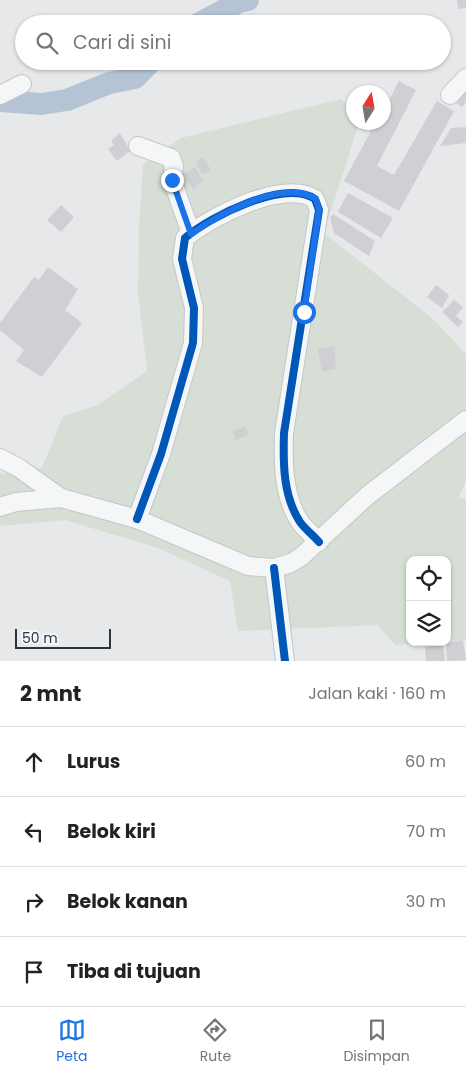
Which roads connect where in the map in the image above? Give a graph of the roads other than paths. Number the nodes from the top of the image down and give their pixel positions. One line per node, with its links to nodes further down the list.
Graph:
1 (466, 78): 3 (street)
2 (22, 84): 4 (street)
3 (450, 95)
4 (0, 96)
5 (138, 146): 6 (street)
6 (191, 234): 11 (street); 12 (street)
7 (466, 420): 12 (street)
8 (0, 458): 9 (street)
9 (61, 498): 10 (street); 11 (street)
10 (0, 507)
11 (137, 520): 13 (street)
12 (319, 542): 13 (street)
13 (274, 568): 14 (street)
14 (285, 661)

